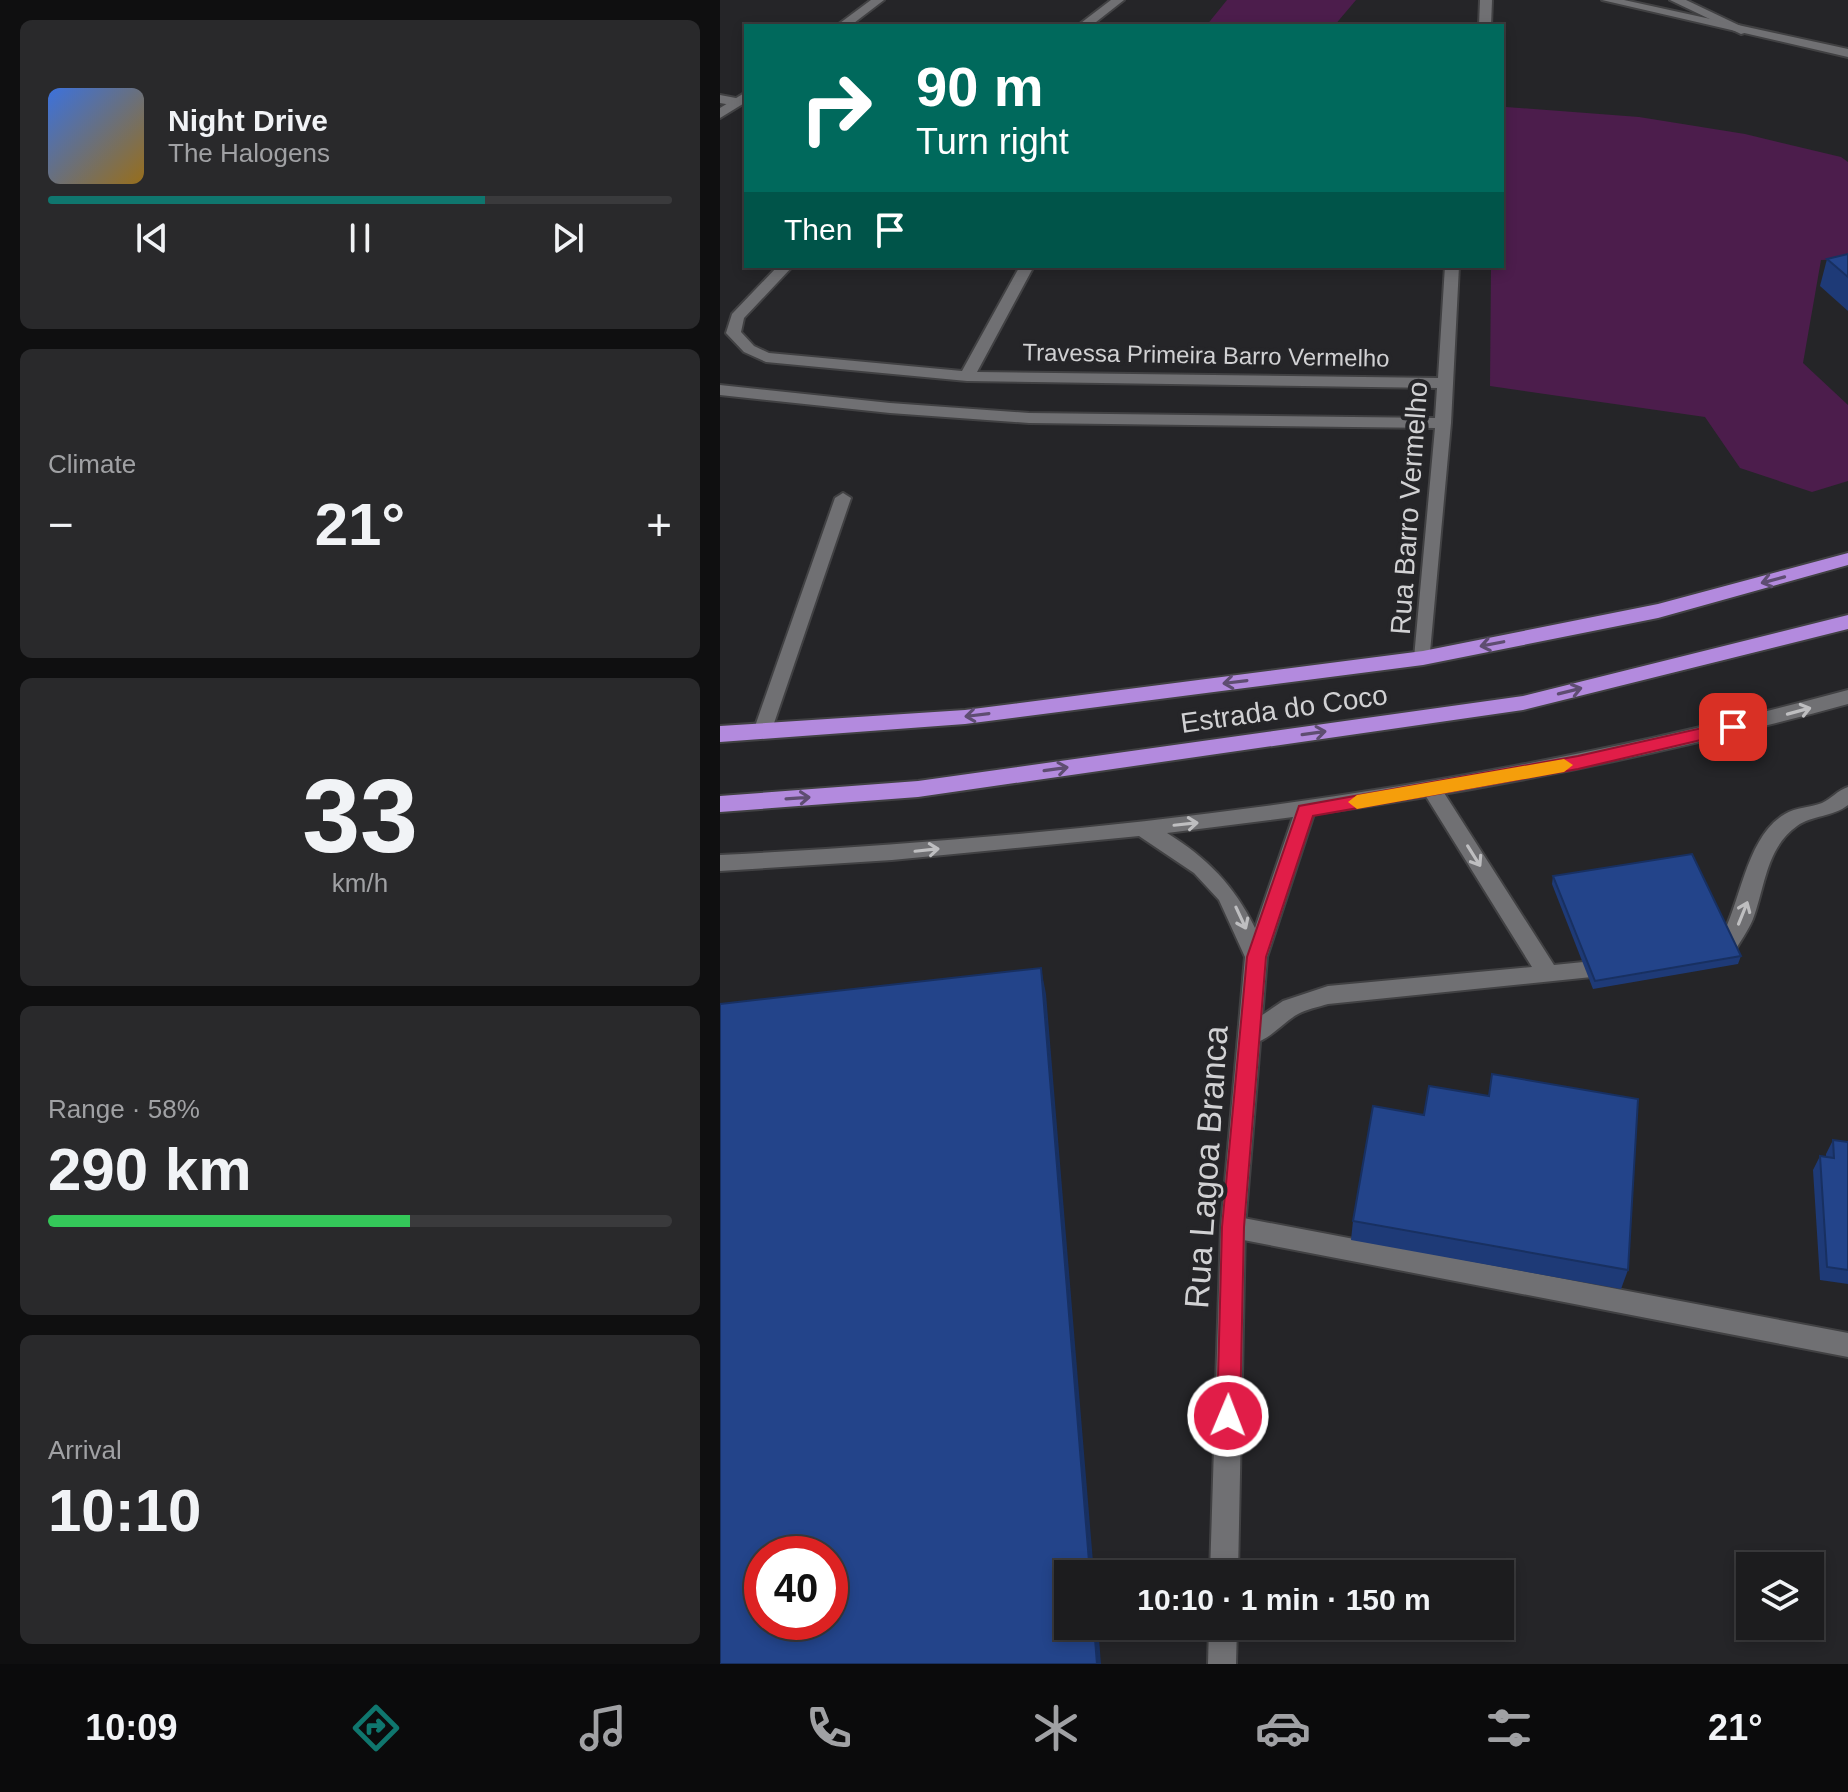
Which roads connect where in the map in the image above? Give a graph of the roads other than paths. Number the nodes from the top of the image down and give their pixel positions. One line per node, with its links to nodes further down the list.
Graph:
1 (878, 0): 6 (street)
2 (1118, 0): 7 (street)
3 (1486, 0): 8 (street)
4 (1608, 0): 9 (street)
5 (1676, 0): 9 (street)
6 (845, 24)
7 (1086, 24)
8 (1485, 24)
9 (1745, 31): 10 (street)
10 (1848, 53)
11 (720, 99): 12 (street)
12 (741, 99): 13 (street)
13 (720, 114)
14 (784, 268): 17 (street, Travessa Primeira Barro Vermelho)
15 (1026, 268): 17 (street, Travessa Primeira Barro Vermelho)
16 (1452, 268): 18 (street, Rua Barro Vermelho)
17 (967, 376): 18 (street, Travessa Primeira Barro Vermelho)
18 (1445, 383): 20 (street, Rua Barro Vermelho)
19 (720, 390): 20 (street)
20 (1443, 423): 24 (street, Rua Barro Vermelho)
21 (843, 498): 26 (street)
22 (1848, 559): 24 (highway, Estrada do Coco, one-way to 24)
23 (1848, 622): 30 (highway, Estrada do Coco, one-way to 23)
24 (1423, 658): 26 (highway, Estrada do Coco, one-way to 26)
25 (1848, 697): 28 (street, one-way to 25)
26 (762, 732): 27 (highway, Estrada do Coco)
27 (720, 734)
28 (1432, 790): 31 (street); 37 (street, one-way to 37)
29 (1848, 794): 35 (street, one-way to 29)
30 (720, 804)
31 (1305, 811): 32 (street, one-way to 31); 34 (street, Rua Lagoa Branca)
32 (1144, 829): 33 (street, one-way to 32); 34 (street, Rua Lagoa Branca, one-way to 34)
33 (720, 863)
34 (1256, 957): 38 (street, Rua Lagoa Branca)
35 (1692, 958)
36 (1637, 966): 37 (street)
37 (1549, 975): 38 (street)
38 (1251, 1035): 39 (street, Rua Lagoa Branca)
39 (1233, 1227): 40 (street); 41 (street, Rua Lagoa Branca)
40 (1848, 1345)
41 (1224, 1560)
42 (1223, 1640): 43 (street)
43 (1222, 1664)

